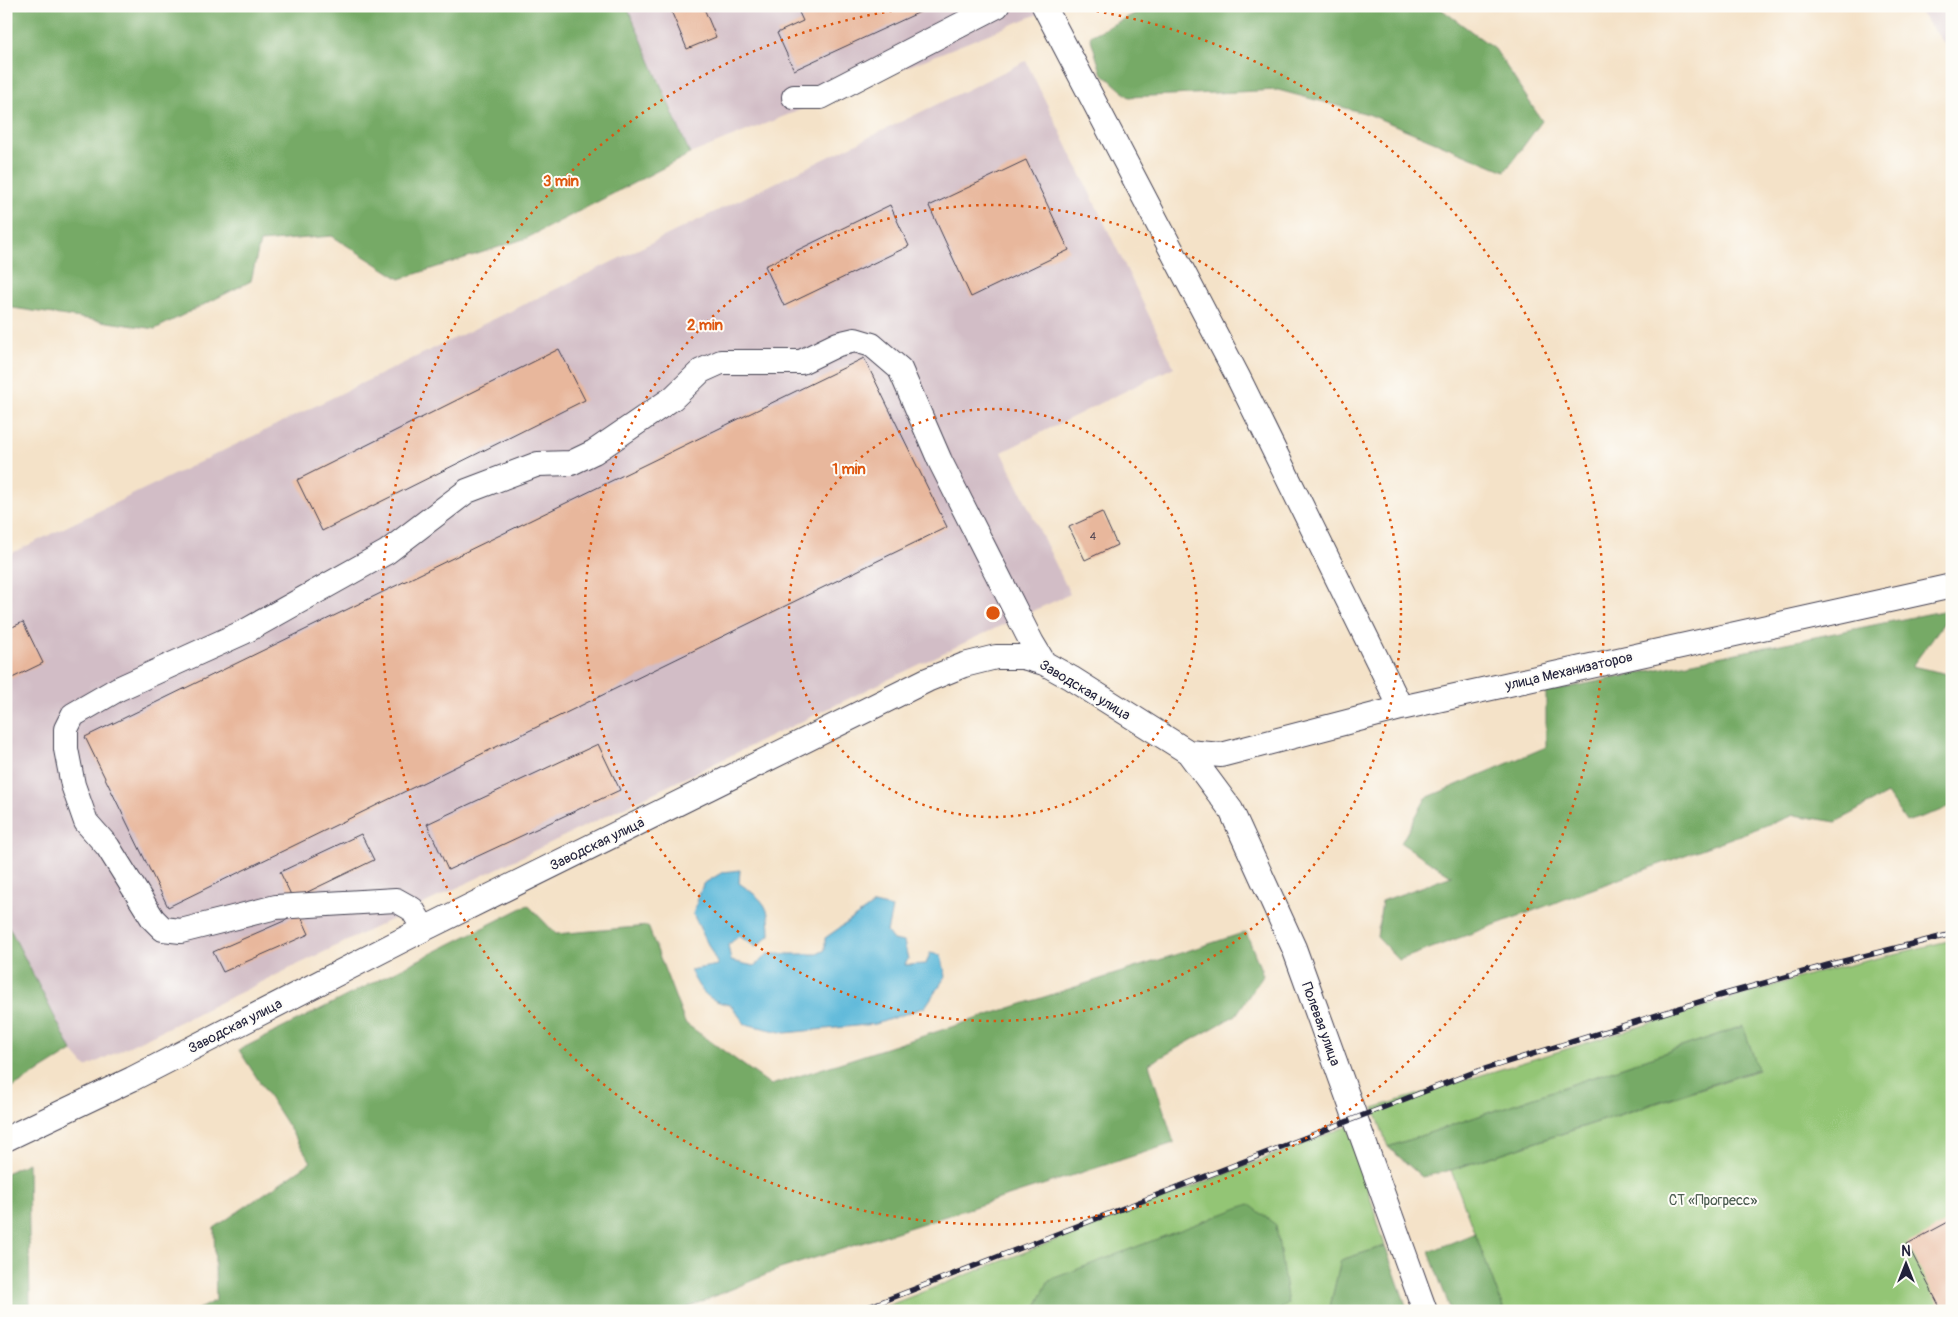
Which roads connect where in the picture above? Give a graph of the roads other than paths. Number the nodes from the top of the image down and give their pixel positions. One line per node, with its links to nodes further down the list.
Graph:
1 (997, 6): 3 (street)
2 (1044, 6): 6 (street)
3 (794, 97)
4 (1952, 586): 6 (street, улица Механизаторов)
5 (1044, 663): 7 (street, Заводская улица); 8 (street, Заводская улица); 8 (street)
6 (1401, 708): 7 (street, улица Механизаторов)
7 (1188, 752): 10 (street, Полевая улица)
8 (424, 929): 9 (street, Заводская улица)
9 (6, 1139)
10 (1425, 1311)

